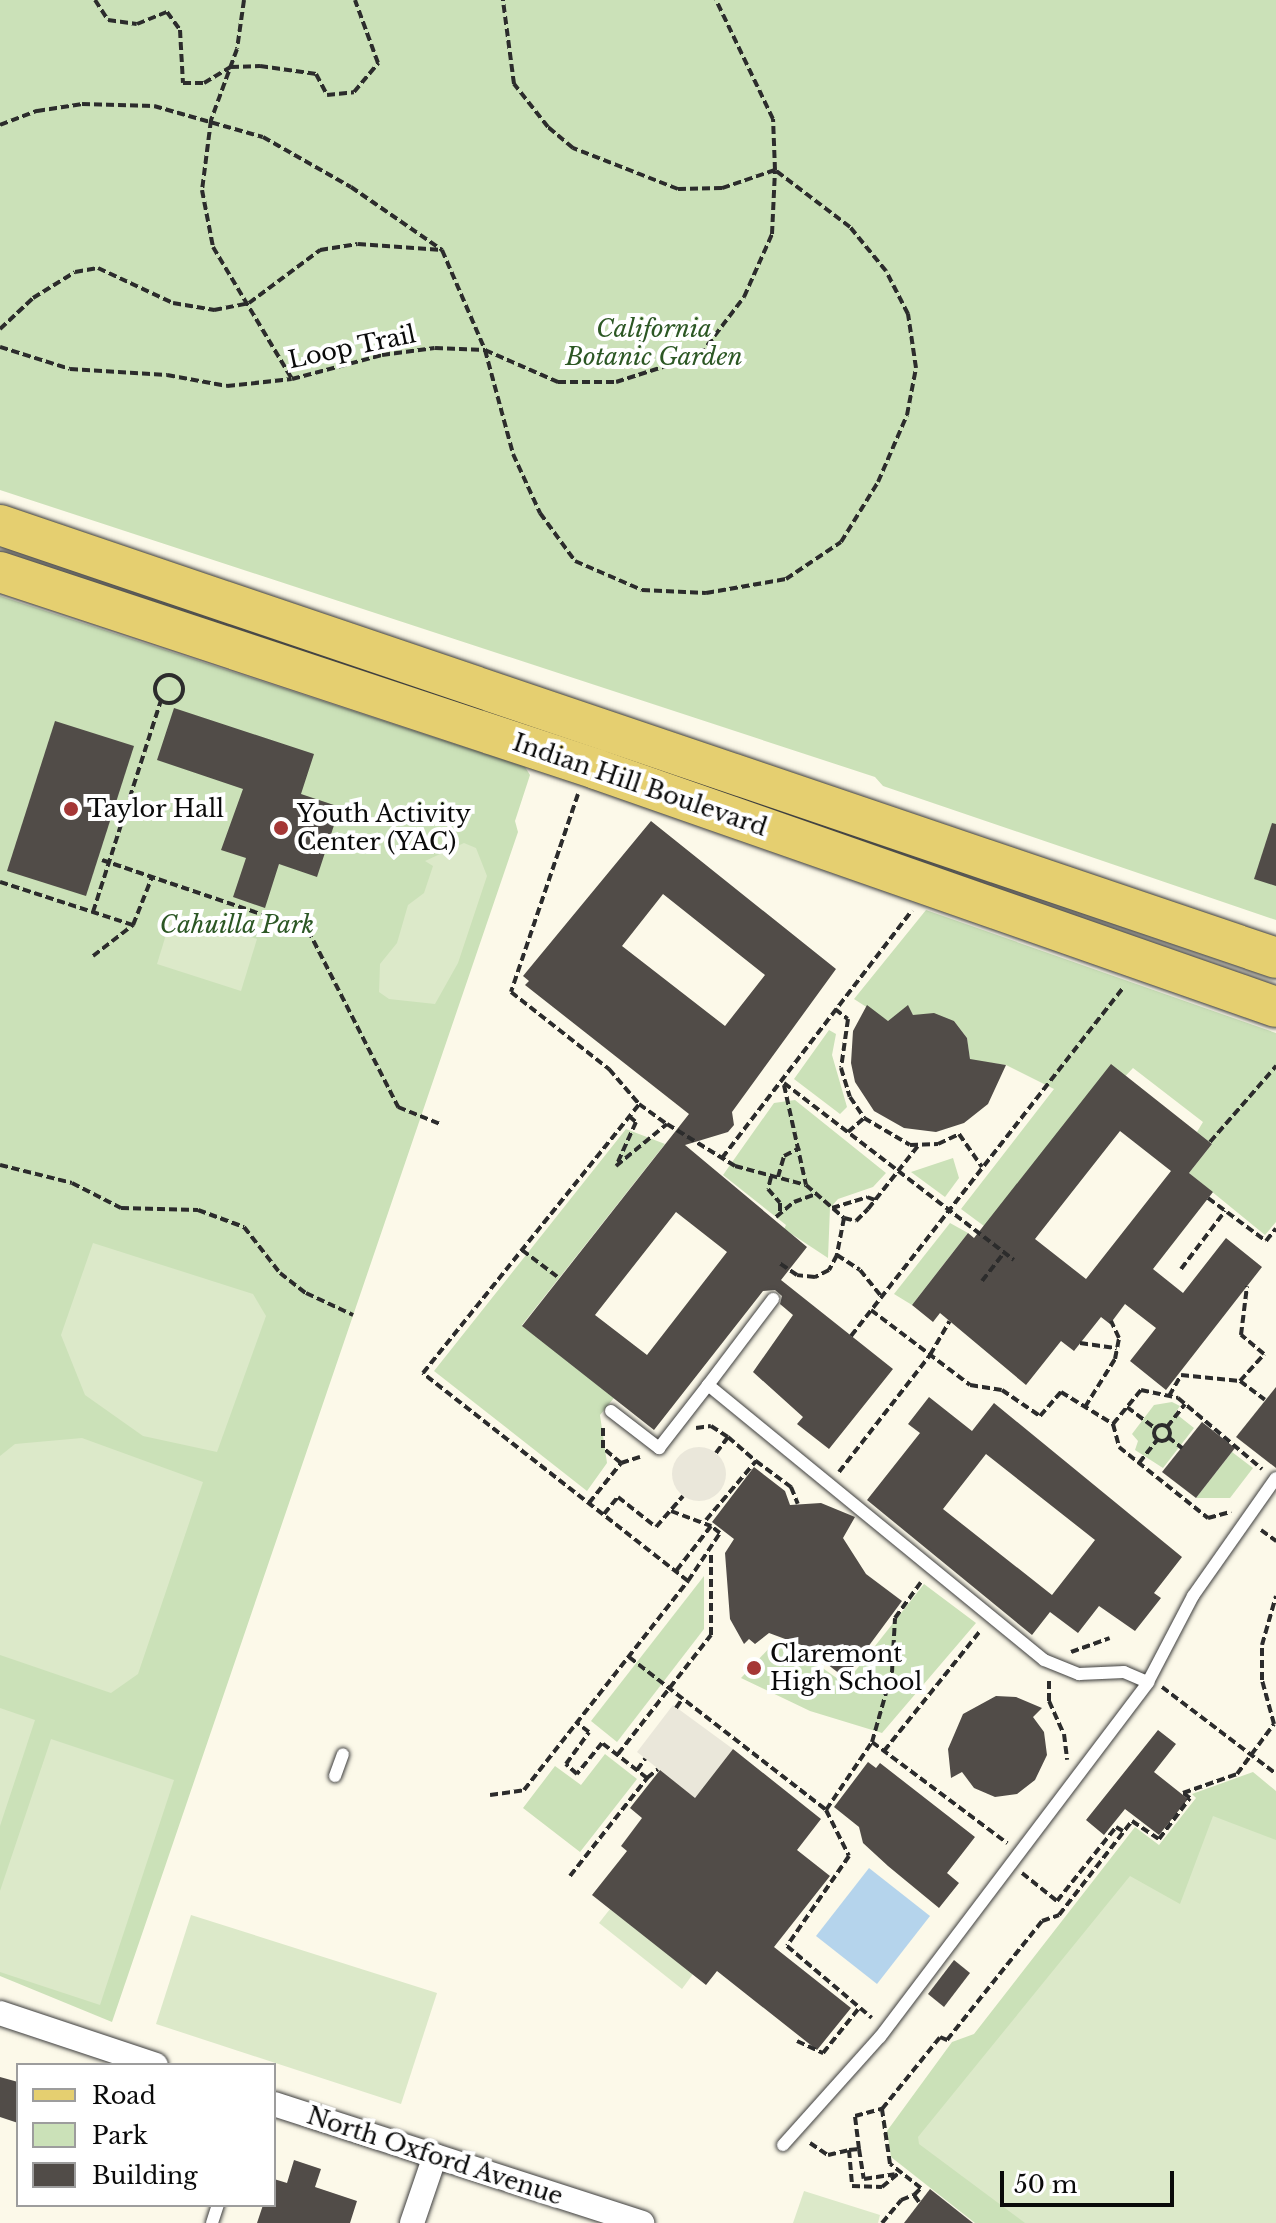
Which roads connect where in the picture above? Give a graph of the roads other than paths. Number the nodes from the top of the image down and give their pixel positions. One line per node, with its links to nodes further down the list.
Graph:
1 (0, 525): 3 (main road, Indian Hill Boulevard)
2 (0, 572): 4 (main road, Indian Hill Boulevard)
3 (1276, 958)
4 (1276, 1007)
5 (773, 1299): 6 (lane)
6 (708, 1385): 7 (lane); 9 (lane)
7 (611, 1411)
8 (1276, 1478): 9 (lane)
9 (1148, 1682): 15 (lane)
10 (343, 1754): 11 (lane)
11 (335, 1776)
12 (0, 2013): 13 (street)
13 (150, 2063)
14 (276, 2105): 16 (street, North Oxford Avenue)
15 (783, 2145)
16 (435, 2156): 17 (street); 18 (street, North Oxford Avenue)
17 (412, 2223)
18 (642, 2223)

